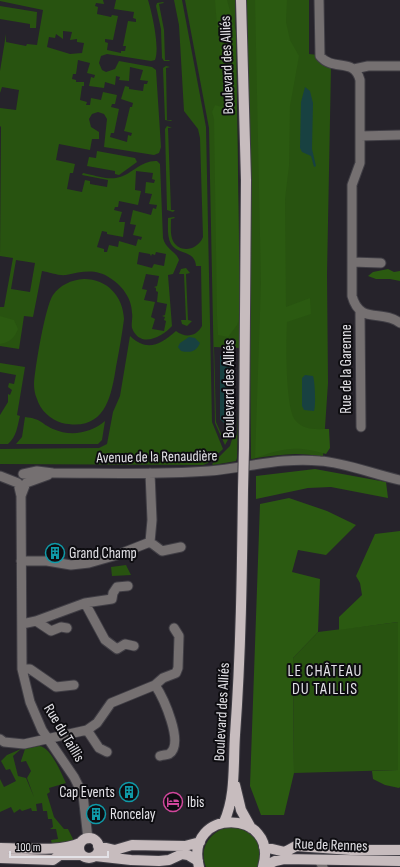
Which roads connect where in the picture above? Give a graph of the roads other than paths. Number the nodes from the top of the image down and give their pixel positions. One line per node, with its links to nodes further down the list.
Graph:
1 (241, 0): 36 (main road, Boulevard des Alliés, bridge)
2 (319, 0): 4 (street)
3 (400, 66): 4 (street)
4 (354, 69): 6 (street, Rue de la Garenne)
5 (400, 135): 6 (street)
6 (360, 136): 7 (street, Rue de la Garenne)
7 (352, 262): 8 (street); 9 (street, Rue de la Garenne)
8 (381, 263)
9 (360, 311): 10 (street, Rue de la Garenne); 11 (street, Rue de la Garenne)
10 (400, 323)
11 (361, 427)
12 (0, 473): 15 (street, Avenue de la Renaudière)
13 (150, 473): 15 (street, Avenue de la Renaudière); 16 (street, Avenue de la Renaudière); 17 (street)
14 (0, 476): 15 (street, Avenue de la Renaudière)
15 (22, 478): 19 (street, Rue du Taillis)
16 (400, 480)
17 (150, 542): 18 (street); 19 (street)
18 (181, 548)
19 (21, 561): 23 (street, Rue du Taillis)
20 (128, 586): 21 (street)
21 (85, 603): 22 (street); 26 (street)
22 (36, 621): 23 (street); 24 (street)
23 (22, 624): 27 (street, Rue du Taillis)
24 (67, 628)
25 (174, 628): 29 (street)
26 (134, 646)
27 (22, 669): 28 (street); 31 (street, Rue du Taillis)
28 (74, 684)
29 (156, 685): 30 (street); 35 (street)
30 (87, 730): 31 (street); 34 (street)
31 (47, 739): 32 (street); 39 (street, Rue du Taillis)
32 (2, 740): 33 (street)
33 (0, 750)
34 (107, 752)
35 (160, 756)
36 (233, 778): 37 (main road, Boulevard des Alliés); 38 (main road, Boulevard des Alliés)
37 (224, 822): 38 (main road); 40 (main road)
38 (251, 828): 41 (main road, Boulevard des Alliés)
39 (84, 841): 42 (main road); 44 (main road); 45 (main road)
40 (200, 842): 44 (main road); 48 (main road)
41 (264, 847): 43 (main road, Rue de Rennes); 52 (main road)
42 (0, 848)
43 (400, 850)
44 (96, 851): 45 (main road); 48 (main road)
45 (82, 855): 46 (main road)
46 (0, 858)
47 (400, 861): 51 (main road, Rue de Rennes)
48 (199, 864)
49 (321, 864): 50 (main road, Rue de Rennes); 52 (main road, Rue de Rennes)
50 (334, 864): 51 (main road, Rue de Rennes)
51 (387, 864)
52 (263, 867)

